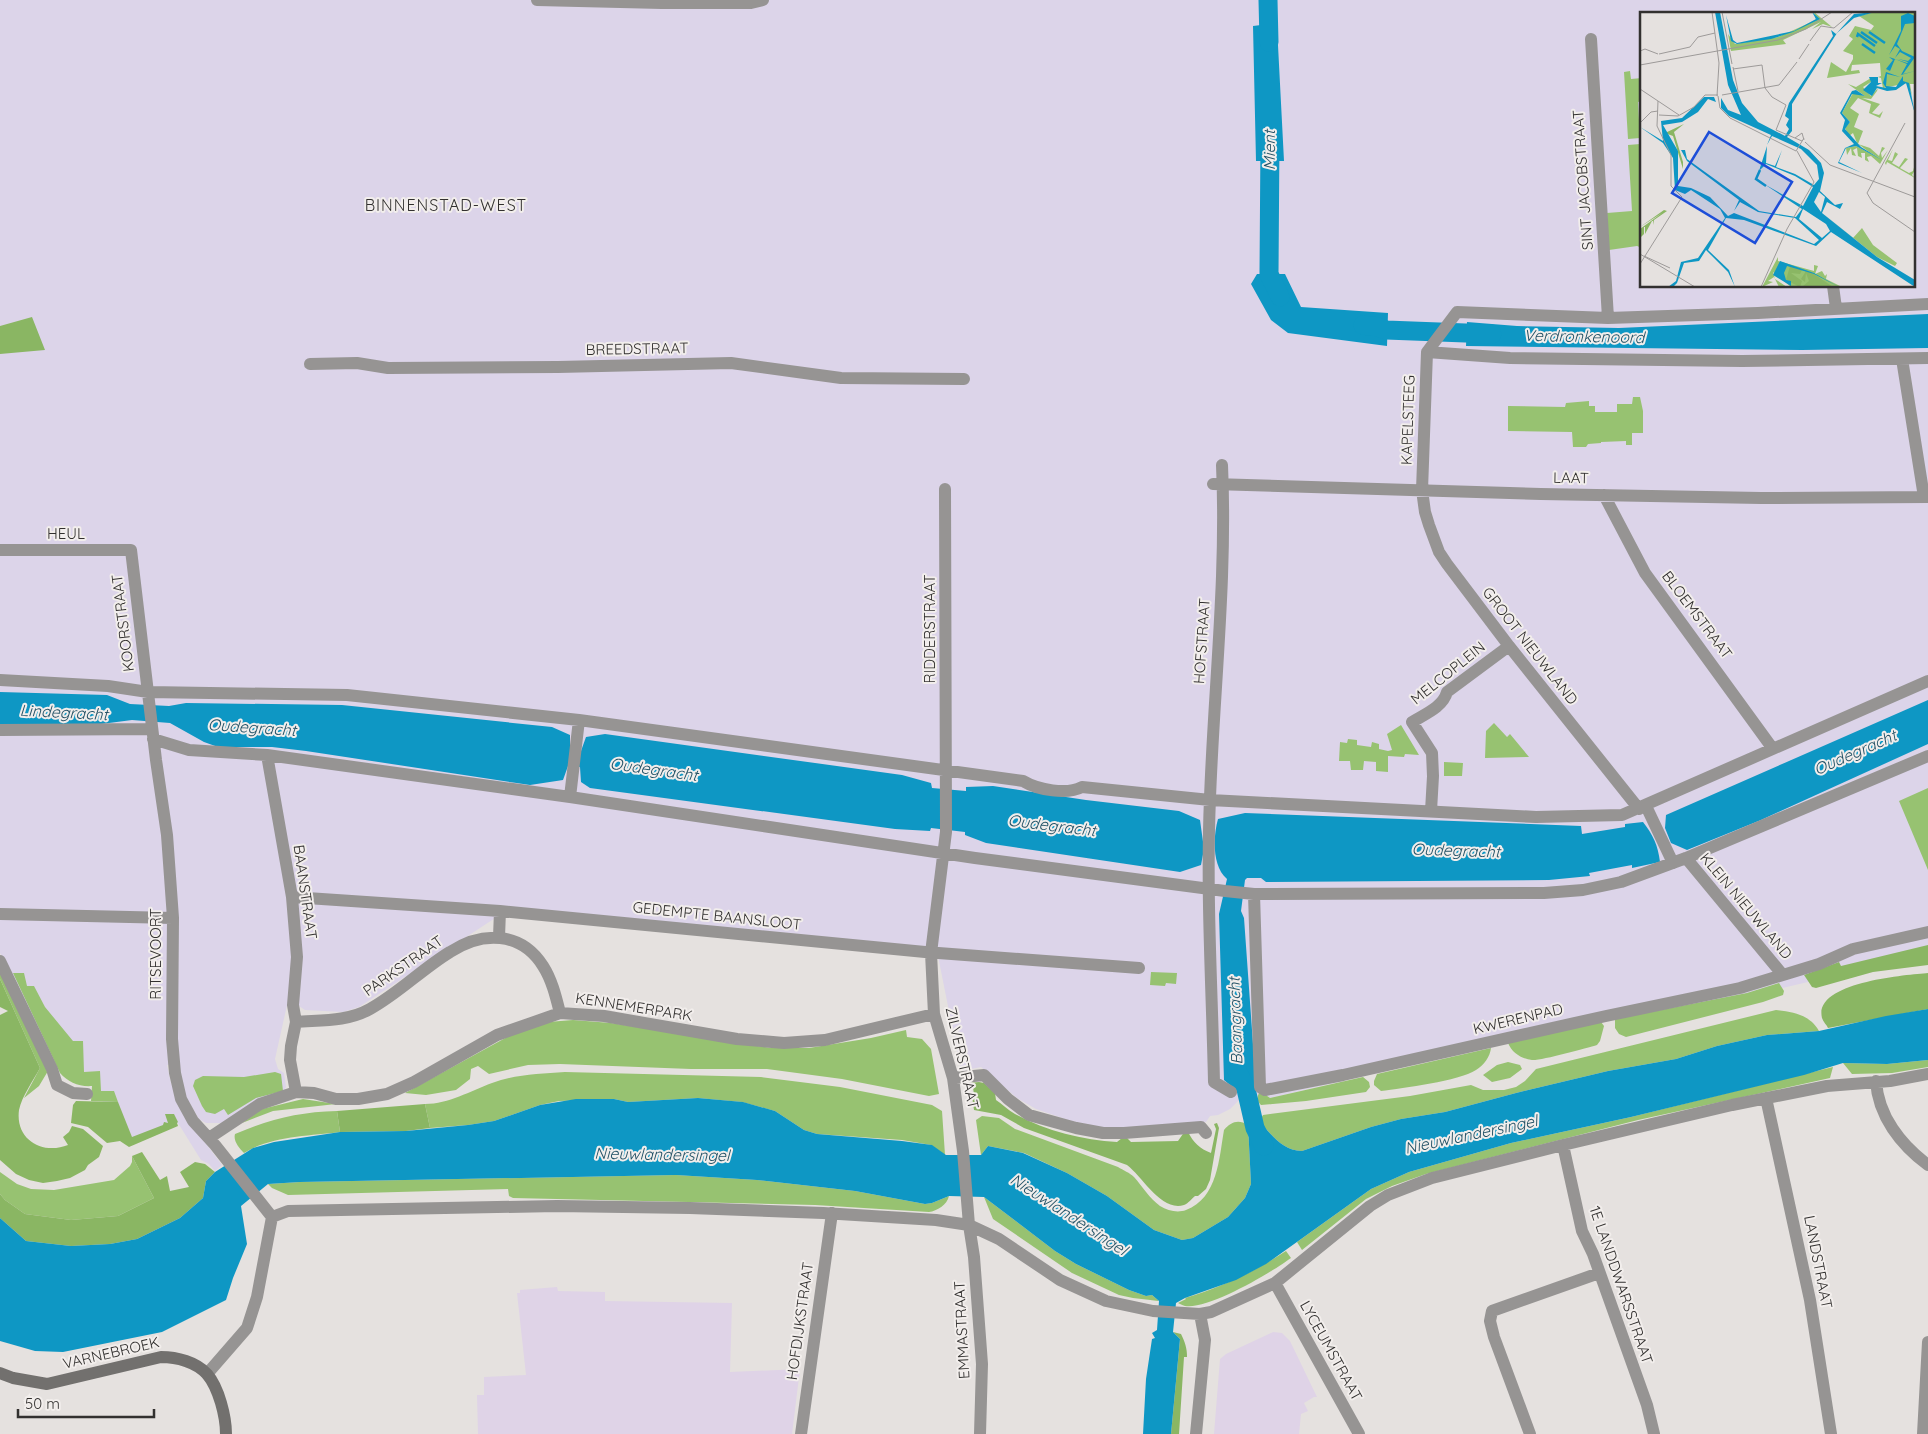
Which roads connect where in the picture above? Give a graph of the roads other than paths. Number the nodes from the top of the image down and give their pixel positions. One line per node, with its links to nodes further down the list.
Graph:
1 (538, 0): 3 (street)
2 (763, 0): 3 (street)
3 (568, 1)
4 (1591, 40): 8 (street, SINT JACOBSTRAAT)
5 (1832, 288): 7 (street)
6 (1928, 304): 7 (street)
7 (1836, 308): 8 (street)
8 (1608, 318): 9 (street)
9 (1427, 352): 11 (street); 17 (street, KAPELSTEEG)
10 (1928, 358): 11 (street)
11 (1902, 359): 19 (street)
12 (310, 364): 13 (street, BREEDSTRAAT)
13 (964, 379)
14 (1222, 465): 15 (street, HOFSTRAAT)
15 (1218, 484): 17 (street, LAAT); 34 (street, HOFSTRAAT)
16 (945, 489): 32 (street, RIDDERSTRAAT)
17 (1422, 490): 18 (street, LAAT); 22 (street, GROOT NIEUWLAND)
18 (1604, 495): 19 (street, LAAT); 29 (street, BLOEMSTRAAT)
19 (1926, 497)
20 (0, 550): 21 (street, HEUL)
21 (131, 550): 25 (street, KOORSTRAAT)
22 (1509, 646): 35 (street, GROOT NIEUWLAND); 36 (street, MELCOPLEIN)
23 (0, 680): 25 (street)
24 (1928, 680): 29 (street)
25 (148, 695): 26 (street); 28 (street, KOORSTRAAT)
26 (579, 720): 32 (street); 33 (street)
27 (0, 730): 28 (street)
28 (152, 734): 30 (street); 46 (street, RITSEVOORT)
29 (1773, 749): 35 (street)
30 (267, 755): 33 (street); 43 (street, BAANSTRAAT)
31 (1928, 756): 40 (street)
32 (947, 770): 34 (street); 38 (street, RIDDERSTRAAT)
33 (570, 797): 39 (street)
34 (1210, 800): 36 (street); 41 (street, HOFSTRAAT)
35 (1642, 808): 36 (street); 37 (street, GROOT NIEUWLAND)
36 (1431, 812)
37 (1652, 819): 40 (street, KLEIN NIEUWLAND)
38 (946, 832): 39 (street, ZILVERSTRAAT)
39 (944, 852): 41 (street); 49 (street, ZILVERSTRAAT)
40 (1676, 858): 42 (street); 52 (street, KLEIN NIEUWLAND)
41 (1210, 888): 42 (street); 60 (street)
42 (1254, 894): 52 (street, KWERENPAD)
43 (292, 897): 44 (street, GEDEMPTE BAANSLOOT); 55 (street, BAANSTRAAT)
44 (500, 911): 48 (street); 49 (street, GEDEMPTE BAANSLOOT)
45 (0, 914): 46 (street)
46 (173, 918): 64 (street, RITSEVOORT)
47 (1928, 932): 52 (street, KWERENPAD)
48 (499, 937): 53 (street, PARKSTRAAT); 55 (street, PARKSTRAAT)
49 (931, 953): 51 (street, GEDEMPTE BAANSLOOT); 54 (street, ZILVERSTRAAT)
50 (0, 961): 61 (street)
51 (1139, 968)
52 (1782, 974)
53 (560, 1012): 54 (street, KENNEMERPARK); 59 (street, KENNEMERPARK)
54 (934, 1014): 57 (street, ZILVERSTRAAT)
55 (296, 1022): 59 (street, BAANSTRAAT)
56 (1928, 1074): 58 (street)
57 (953, 1078): 63 (street); 67 (street, ZILVERSTRAAT)
58 (1876, 1081): 62 (street); 66 (street)
59 (296, 1092): 64 (street, KENNEMERPARK)
60 (1231, 1092)
61 (87, 1094)
62 (1766, 1098): 65 (street); 84 (street, LANDSTRAAT)
63 (1206, 1133)
64 (209, 1138): 69 (street, RITSEVOORT)
65 (1564, 1145): 71 (street, 1E LANDDWARSSTRAAT); 72 (street)
66 (1928, 1165)
67 (967, 1202): 70 (street, EMMASTRAAT)
68 (832, 1213): 69 (street); 70 (street); 78 (street, HOFDIJKSTRAAT)
69 (272, 1217): 76 (street)
70 (969, 1225): 73 (street); 79 (street, EMMASTRAAT)
71 (1600, 1273): 82 (street); 83 (street, 1E LANDDWARSSTRAAT)
72 (1276, 1283): 73 (street); 81 (street, LYCEUMSTRAAT)
73 (1200, 1314): 80 (street)
74 (1928, 1342): 85 (street)
75 (0, 1373): 76 (main road, VARNEBROEK)
76 (207, 1374): 77 (main road)
77 (226, 1434)
78 (801, 1434)
79 (980, 1434)
80 (1196, 1434)
81 (1359, 1434)
82 (1530, 1434)
83 (1654, 1434)
84 (1831, 1434)
85 (1923, 1434)

